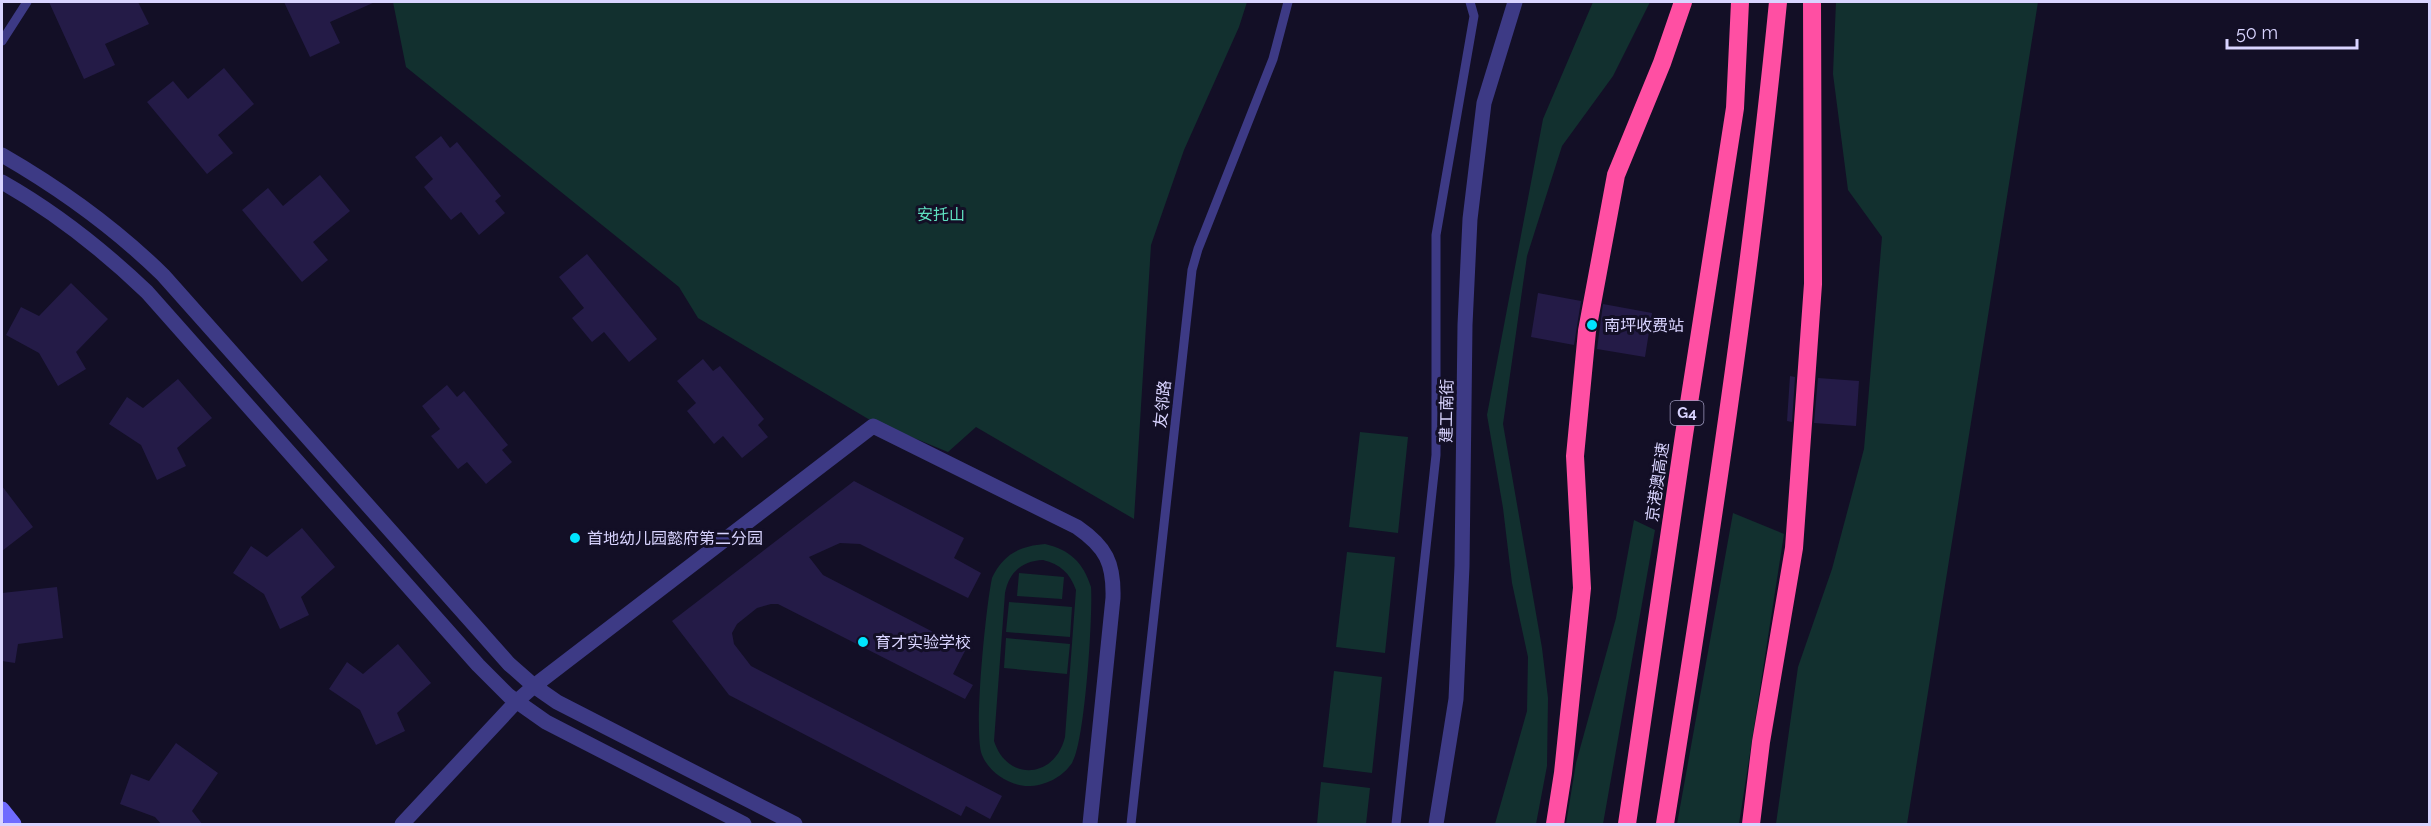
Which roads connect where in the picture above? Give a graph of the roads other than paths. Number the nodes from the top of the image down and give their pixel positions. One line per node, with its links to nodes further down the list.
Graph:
1 (27, 2): 9 (lane)
2 (1288, 2): 20 (lane, 友邻路)
3 (1470, 2): 21 (lane)
4 (1515, 2): 22 (street, 建工南街)
5 (1683, 2): 23 (highway)
6 (1740, 2): 24 (highway, 京港澳高速 / G4)
7 (1778, 2): 25 (highway, G4)
8 (1812, 2): 26 (highway)
9 (2, 41)
10 (2, 155): 12 (street)
11 (2, 182): 13 (street)
12 (534, 686): 13 (street); 18 (street); 19 (street)
13 (516, 702): 16 (street); 17 (street)
14 (2, 809): 15 (street)
15 (14, 825)
16 (402, 825)
17 (744, 825)
18 (795, 825)
19 (1090, 825)
20 (1131, 825)
21 (1396, 825)
22 (1436, 825)
23 (1554, 825)
24 (1627, 825)
25 (1665, 825)
26 (1751, 825)

